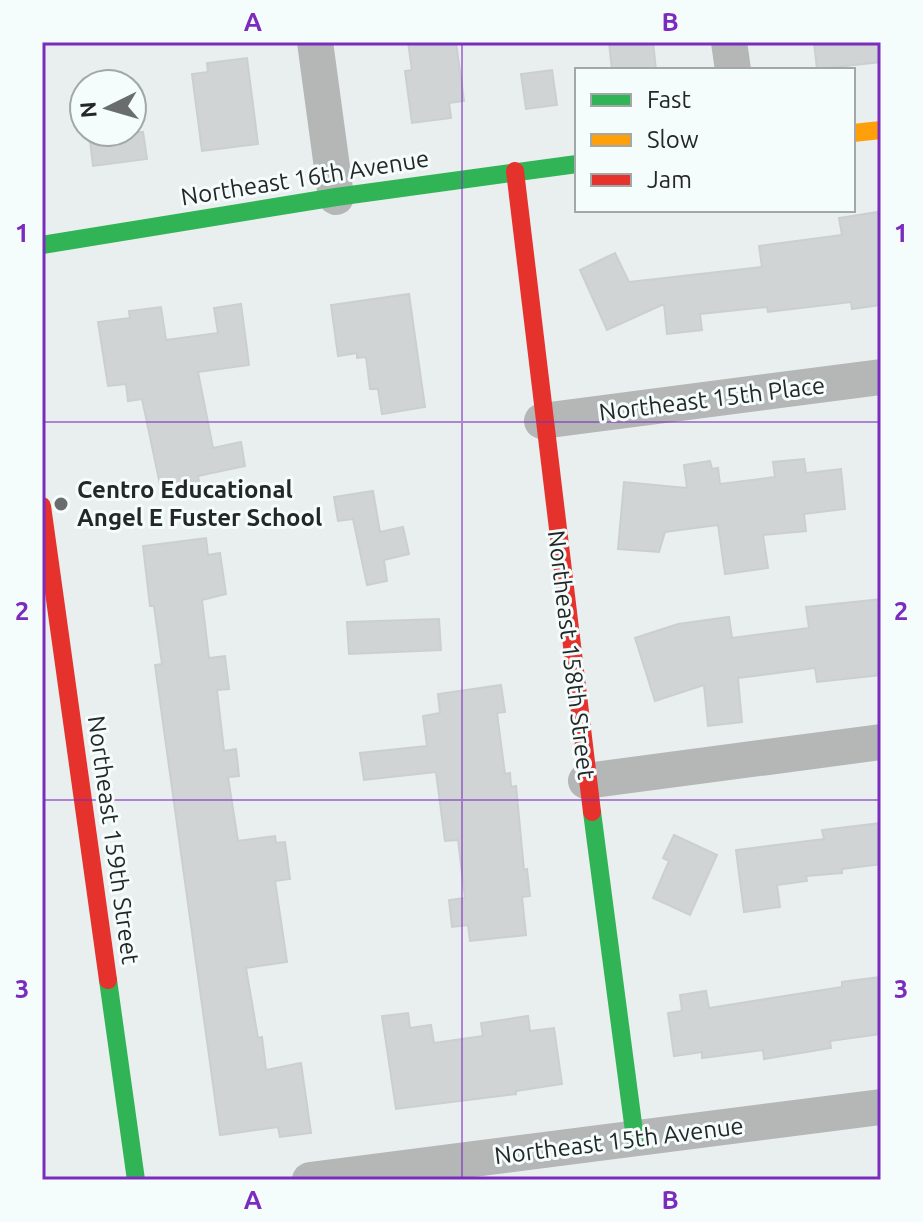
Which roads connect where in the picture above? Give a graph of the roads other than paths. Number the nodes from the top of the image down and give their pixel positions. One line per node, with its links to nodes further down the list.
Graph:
1 (315, 42): 8 (street)
2 (729, 42): 3 (street)
3 (733, 68)
4 (881, 130): 5 (street)
5 (855, 133)
6 (575, 164): 7 (street, Northeast 16th Avenue)
7 (515, 171): 8 (street, Northeast 16th Avenue); 11 (street, Northeast 158th Street)
8 (336, 197): 9 (street, Northeast 16th Avenue)
9 (42, 245)
10 (881, 377): 11 (street, Northeast 15th Place)
11 (542, 421): 14 (street, Northeast 158th Street)
12 (42, 506): 17 (street, Northeast 159th Street)
13 (881, 742): 14 (street)
14 (586, 781): 16 (street, Northeast 158th Street)
15 (881, 1107): 16 (street, Northeast 15th Avenue)
16 (635, 1139): 18 (street, Northeast 15th Avenue)
17 (136, 1180)
18 (310, 1180)

